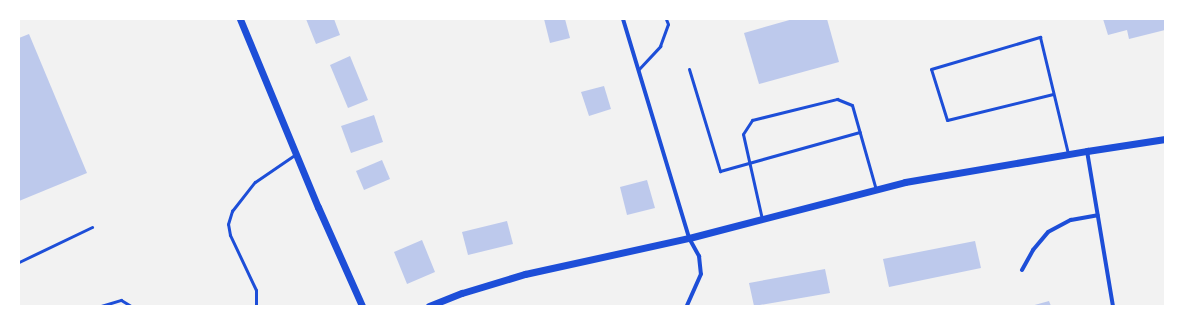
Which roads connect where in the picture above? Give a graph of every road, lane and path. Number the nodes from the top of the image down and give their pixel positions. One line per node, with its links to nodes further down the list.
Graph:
1 (240, 19): 10 (street)
2 (623, 19): 5 (street)
3 (666, 19): 5 (lane)
4 (689, 69): 12 (lane)
5 (638, 70): 17 (street)
6 (1053, 94): 6 (lane); 11 (lane)
7 (860, 132): 12 (lane); 12 (lane); 13 (lane)
8 (1165, 139): 9 (street)
9 (1087, 151): 11 (street); 14 (street)
10 (296, 154): 22 (lane); 23 (street)
11 (1068, 154): 13 (street)
12 (749, 163): 15 (lane)
13 (876, 190): 15 (street)
14 (1098, 215): 19 (street); 26 (street)
15 (762, 219): 17 (street)
16 (92, 227): 18 (lane)
17 (689, 238): 24 (street); 25 (street)
18 (19, 262)
19 (1022, 270)
20 (100, 306): 21 (lane)
21 (131, 306)
22 (256, 306)
23 (362, 306)
24 (429, 306)
25 (687, 306)
26 (1113, 306)

